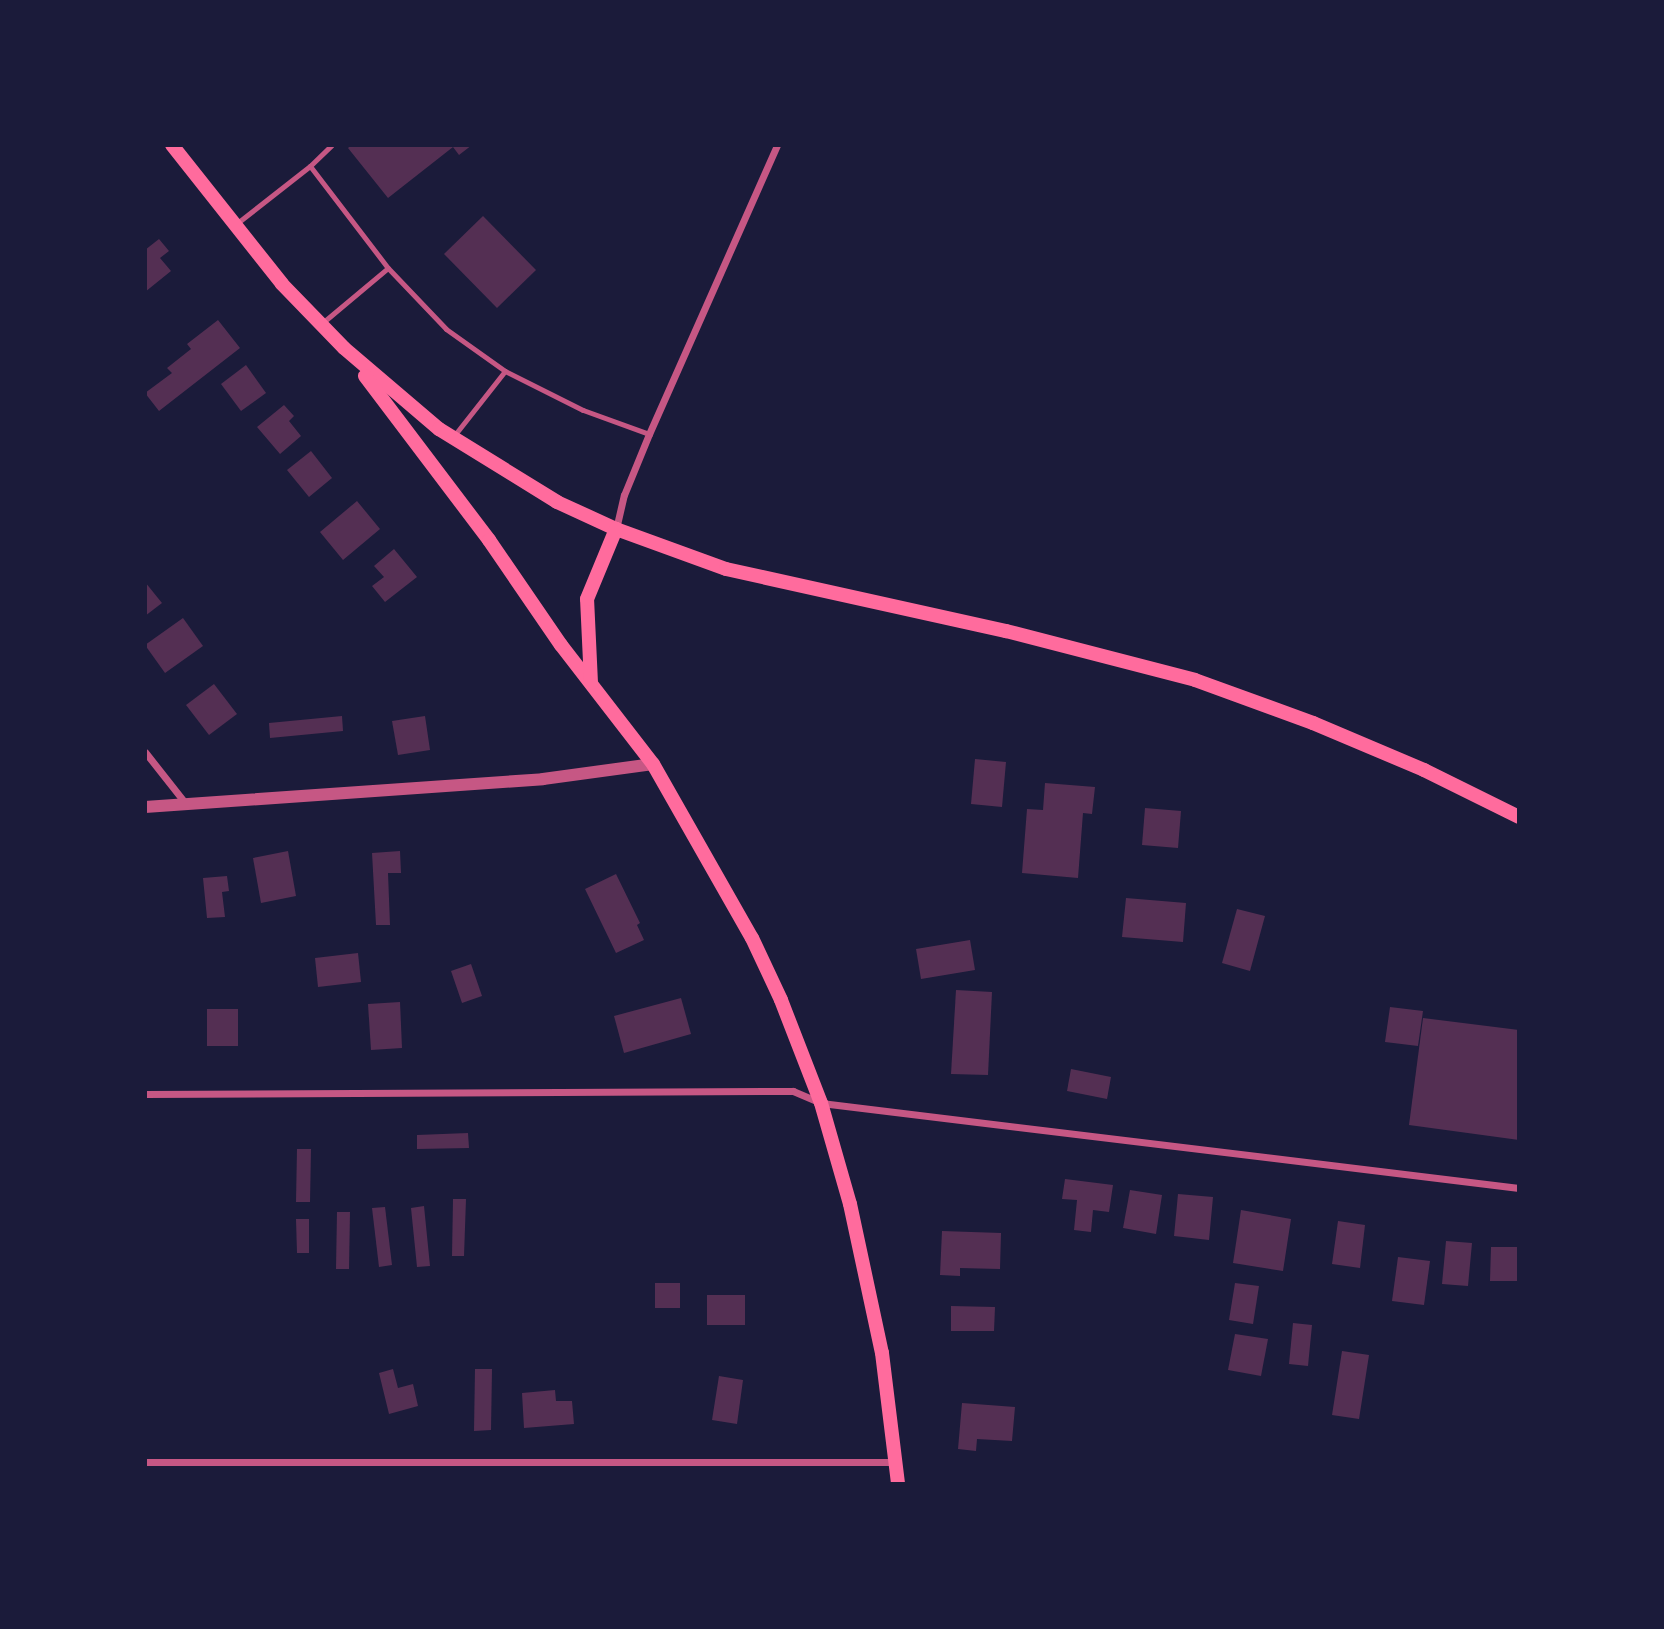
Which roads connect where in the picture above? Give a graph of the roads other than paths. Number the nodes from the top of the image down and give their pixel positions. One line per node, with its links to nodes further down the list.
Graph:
1 (172, 145): 5 (main road)
2 (332, 145): 4 (lane)
3 (777, 145): 10 (street)
4 (310, 166): 5 (lane); 6 (lane)
5 (235, 225): 7 (main road)
6 (388, 268): 7 (lane); 9 (lane)
7 (321, 324): 8 (main road)
8 (344, 348): 11 (main road); 13 (main road)
9 (505, 371): 10 (lane); 11 (lane)
10 (649, 434): 12 (street)
11 (452, 438): 12 (main road)
12 (616, 529): 13 (main road); 18 (main road)
13 (591, 684): 15 (main road)
14 (145, 752): 16 (street)
15 (653, 764): 16 (street); 20 (main road)
16 (186, 804): 17 (street)
17 (145, 807)
18 (1519, 817)
19 (145, 1094): 20 (street)
20 (821, 1103): 21 (street); 23 (main road)
21 (1519, 1188)
22 (145, 1462): 23 (street)
23 (897, 1462): 24 (main road)
24 (898, 1484)

